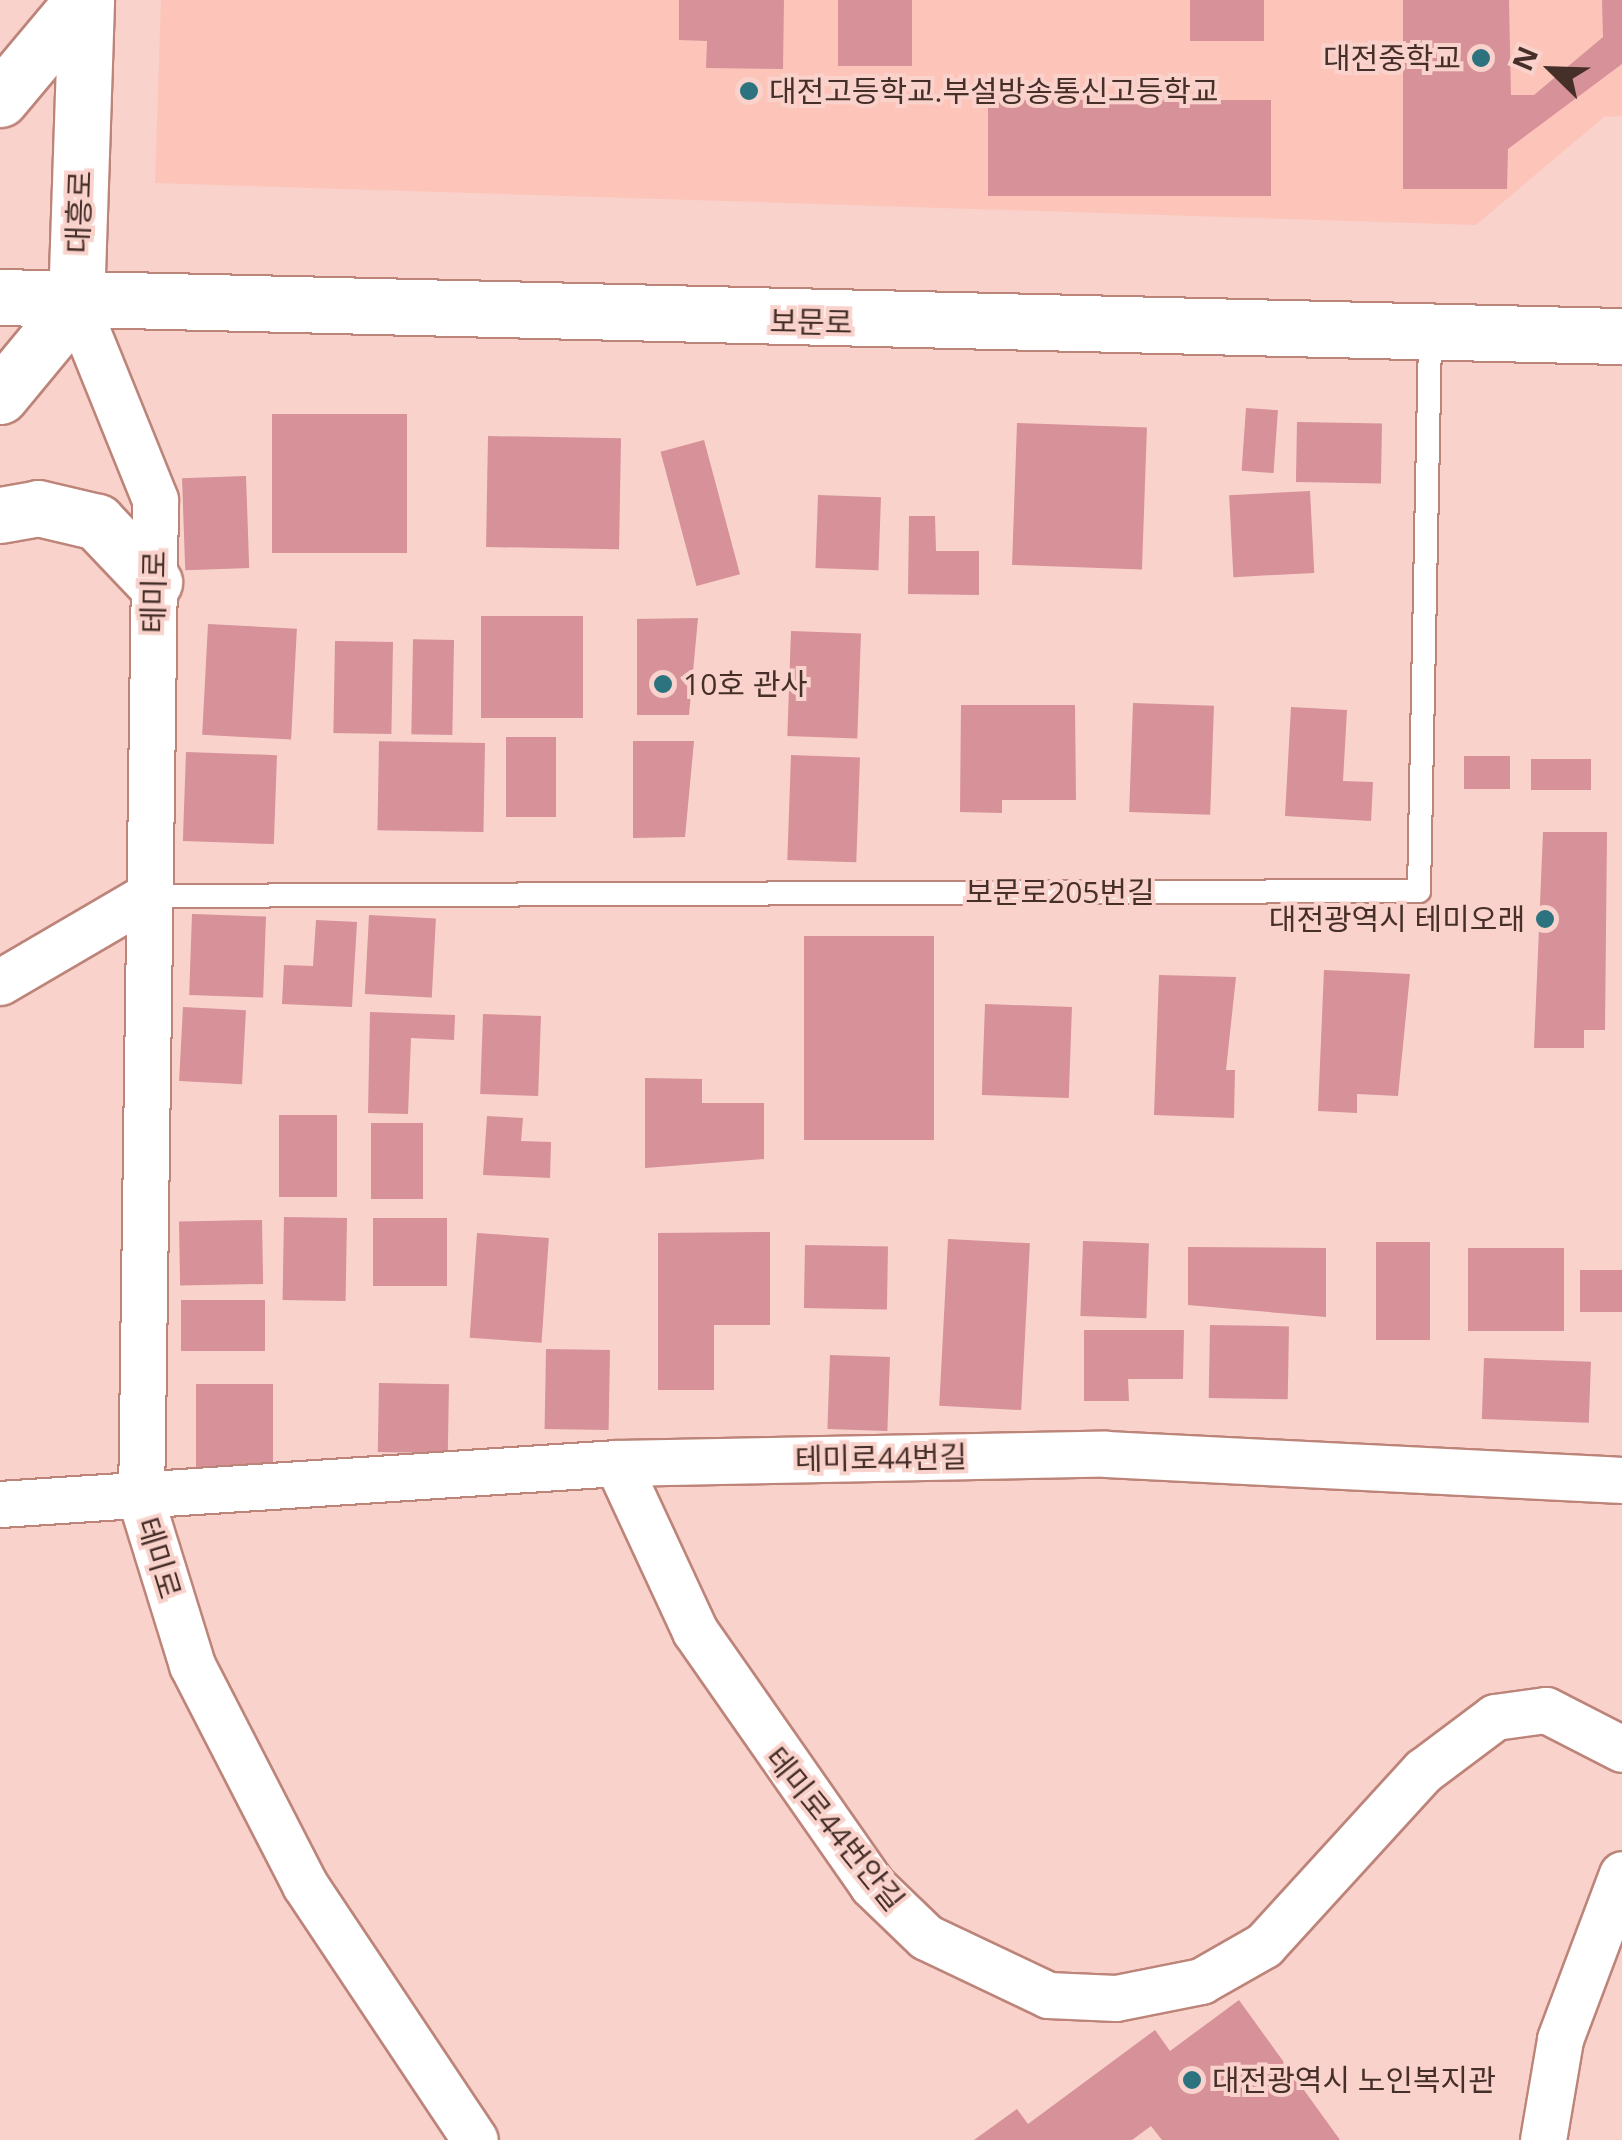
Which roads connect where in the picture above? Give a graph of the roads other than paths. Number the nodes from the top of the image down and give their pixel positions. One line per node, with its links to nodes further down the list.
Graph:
1 (84, 0): 2 (main road); 4 (main road, 대흥로)
2 (0, 99)
3 (0, 297): 4 (main road, 보문로)
4 (76, 304): 6 (main road, 보문로); 7 (main road); 9 (street, 테미로)
5 (1622, 336): 6 (main road, 보문로)
6 (1430, 338): 10 (lane, 보문로205번길)
7 (0, 396)
8 (0, 515): 9 (main road)
9 (154, 582): 10 (street, 테미로)
10 (147, 896): 11 (street); 14 (street, 테미로)
11 (0, 982)
12 (617, 1464): 13 (street, 테미로44번길); 14 (street, 테미로44번길); 16 (street, 테미로44번안길)
13 (1622, 1480)
14 (140, 1500): 15 (street, 테미로44번길); 18 (street, 테미로)
15 (0, 1504)
16 (1622, 1750)
17 (1622, 1874): 19 (street)
18 (475, 2140)
19 (1543, 2140)

